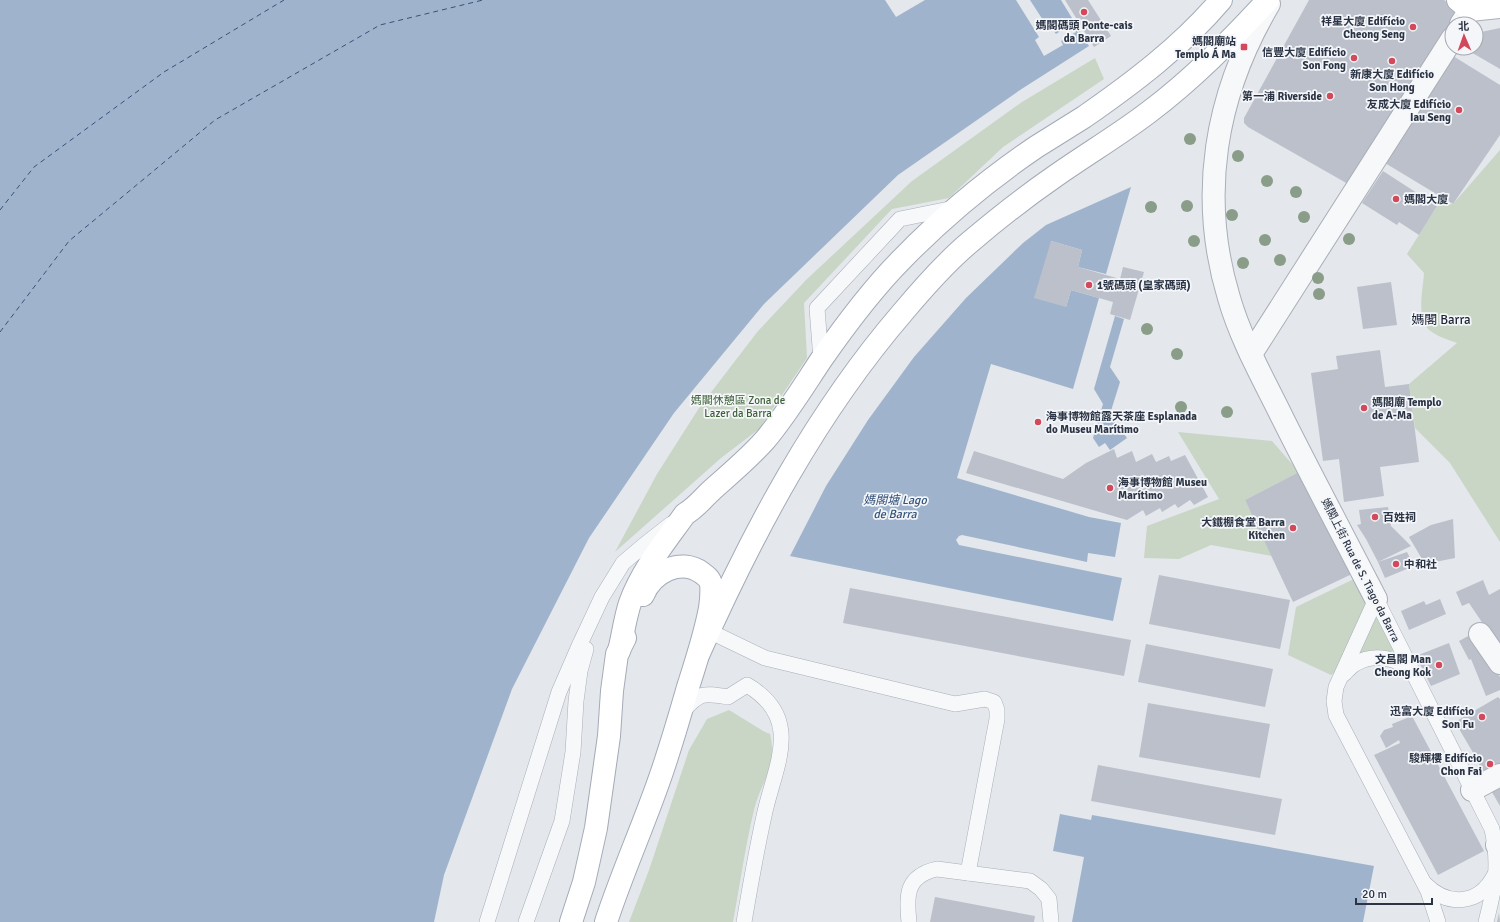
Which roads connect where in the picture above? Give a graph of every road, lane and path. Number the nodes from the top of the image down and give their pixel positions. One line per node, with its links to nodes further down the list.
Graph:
1 (1221, 0): 7 (main road)
2 (1268, 0): 13 (main road)
3 (1272, 0): 8 (street, 媽閣上街 Rua de S. Tiago da Barra)
4 (1500, 7): 5 (main road)
5 (1463, 11)
6 (1444, 52): 8 (street)
7 (958, 208): 9 (main road); 9 (lane)
8 (1251, 354): 12 (street, 媽閣上街 Rua de S. Tiago da Barra)
9 (821, 360): 10 (main road)
10 (685, 514): 11 (lane); 15 (main road)
11 (602, 597): 26 (lane); 27 (lane)
12 (1376, 599): 18 (lane, 媽閣上街 Rua de S. Tiago da Barra); 19 (lane)
13 (709, 631): 16 (main road); 24 (lane)
14 (1480, 634): 17 (street)
15 (619, 651): 16 (main road); 28 (main road)
16 (699, 653): 20 (main road)
17 (1500, 663)
18 (1419, 684): 19 (lane); 22 (lane, 媽閣上街 Rua de S. Tiago da Barra)
19 (1336, 687): 25 (lane)
20 (681, 713): 29 (main road); 30 (lane)
21 (1500, 775): 22 (street)
22 (1472, 790): 23 (lane, 媽閣上街 Rua de S. Tiago da Barra)
23 (1498, 849): 25 (lane); 34 (lane, 媽閣上街 Rua de S. Tiago da Barra)
24 (968, 873): 31 (lane); 32 (lane)
25 (1425, 884): 33 (lane)
26 (487, 922)
27 (526, 922)
28 (571, 922)
29 (606, 922)
30 (744, 922)
31 (909, 922)
32 (1051, 922)
33 (1438, 922)
34 (1486, 922)

